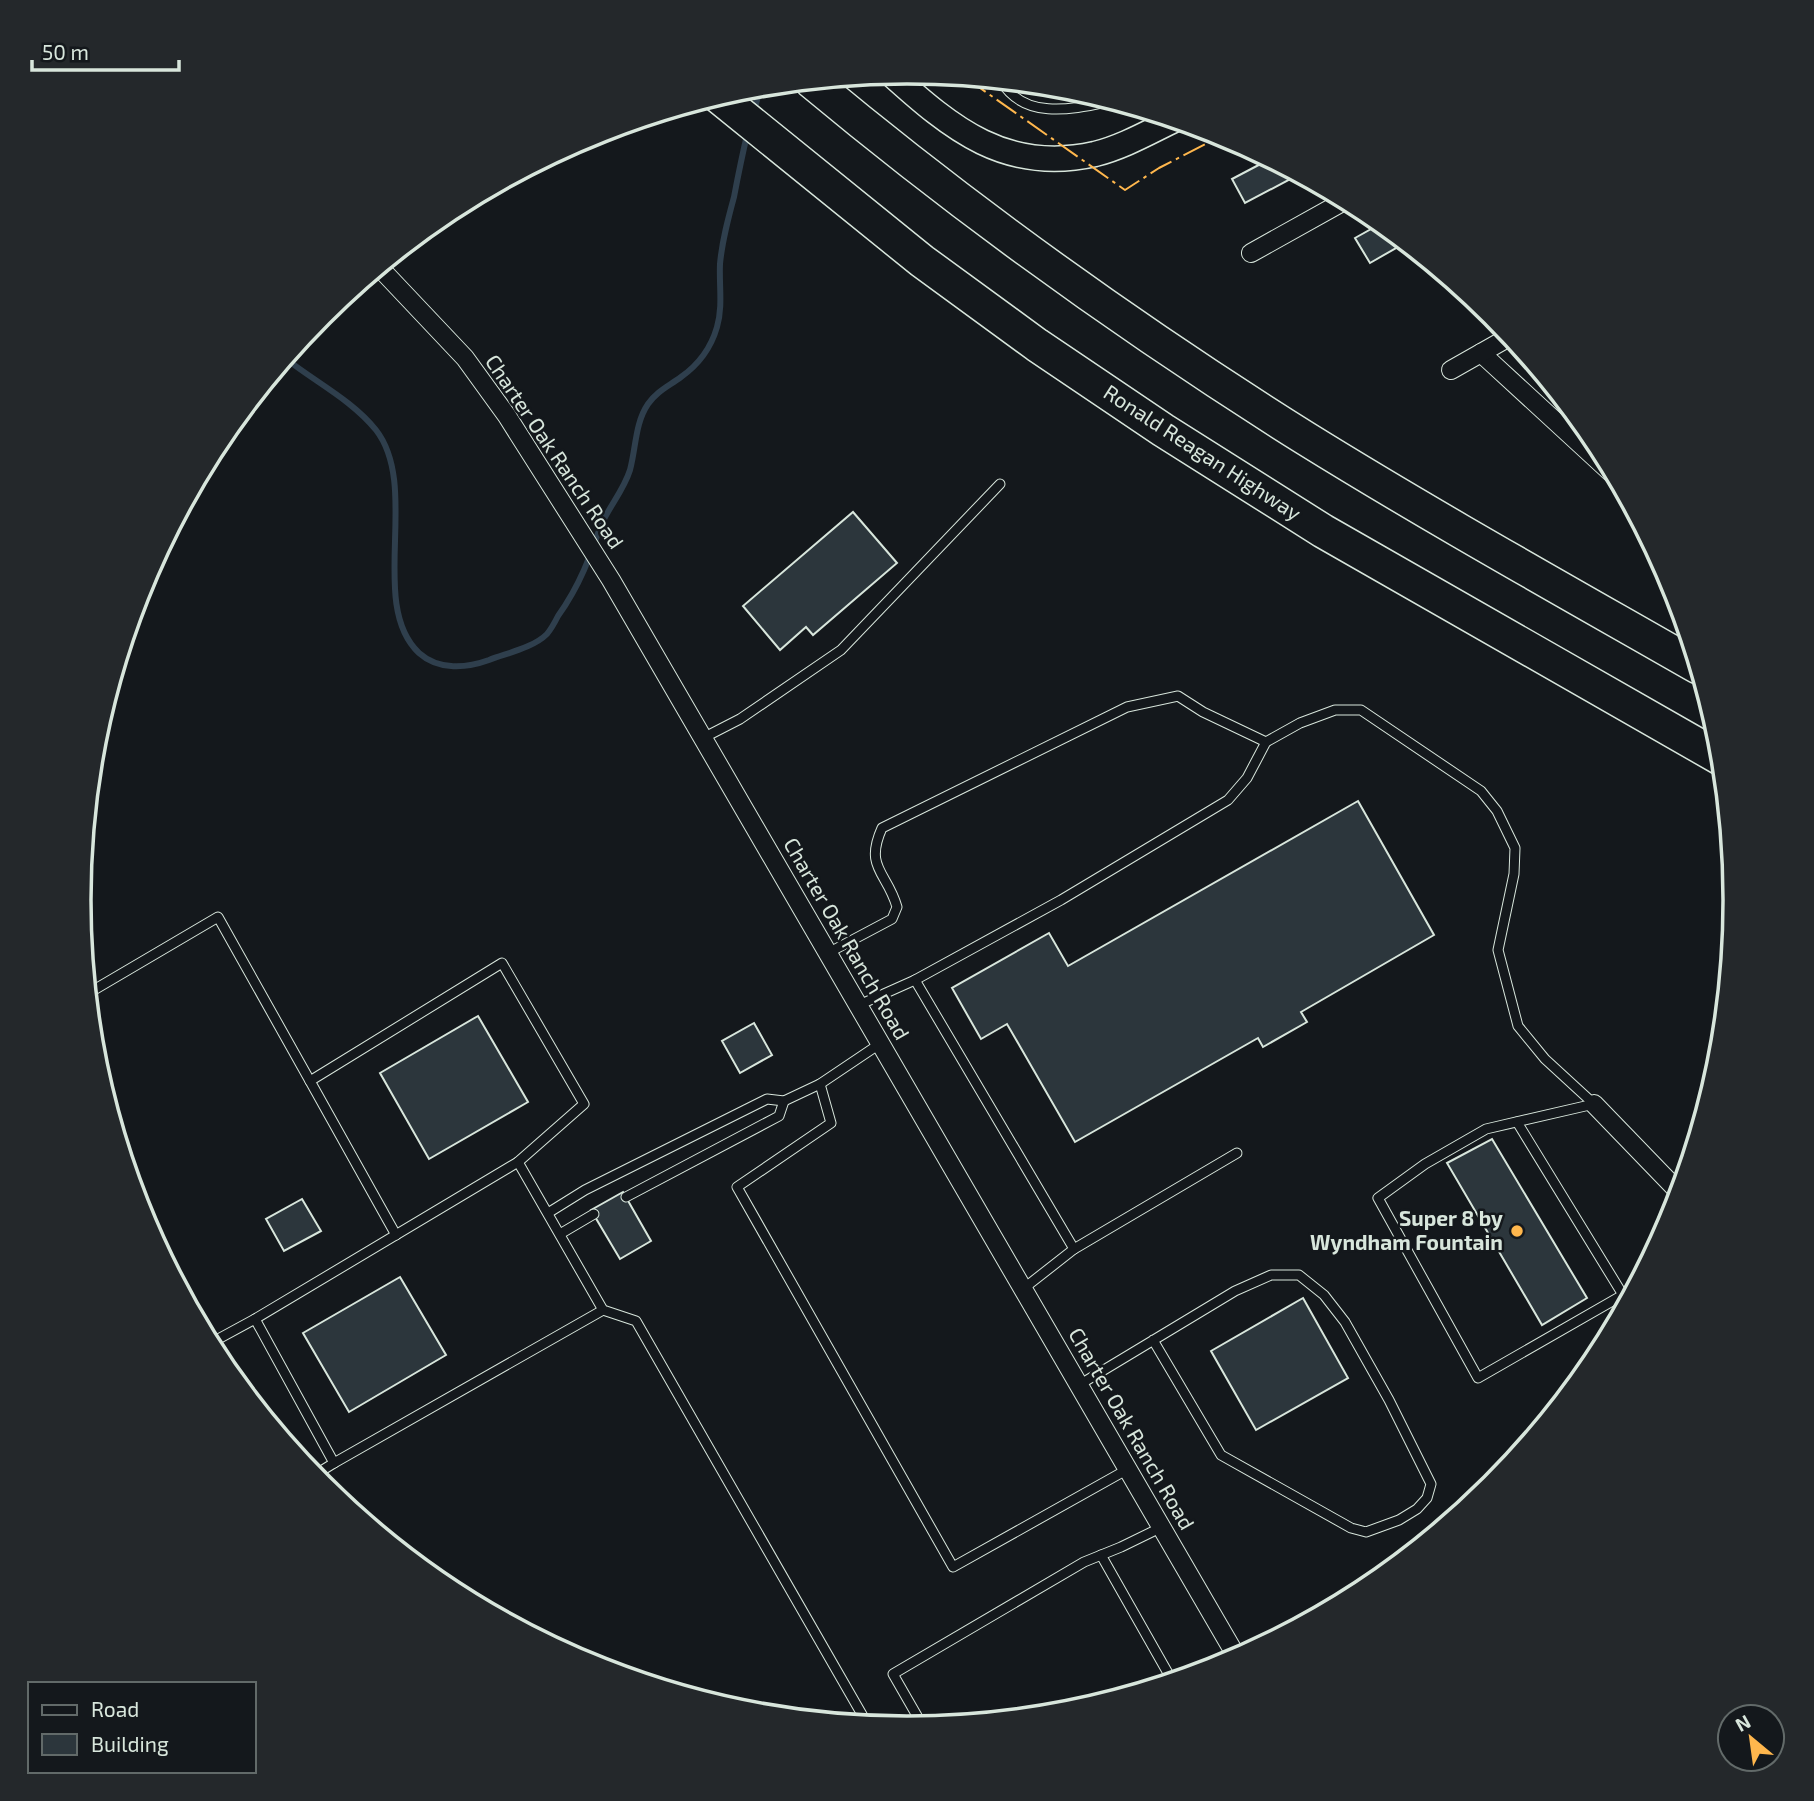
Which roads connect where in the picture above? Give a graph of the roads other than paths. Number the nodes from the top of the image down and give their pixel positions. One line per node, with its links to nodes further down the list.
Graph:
1 (902, 84): 6 (street)
2 (821, 89): 15 (highway)
3 (1008, 90): 5 (lane)
4 (728, 105): 18 (highway, Ronald Reagan Highway)
5 (1090, 105)
6 (1163, 125)
7 (1335, 206): 8 (street)
8 (1251, 253)
9 (385, 274): 16 (street, Charter Oak Ranch Road)
10 (1501, 341): 11 (street)
11 (1481, 353): 12 (street); 13 (street)
12 (1451, 370)
13 (1590, 453)
14 (1000, 484): 16 (lane)
15 (1687, 661)
16 (703, 738): 19 (street, Charter Oak Ranch Road)
17 (1266, 742): 19 (lane); 20 (lane); 27 (lane)
18 (1710, 752)
19 (828, 953): 22 (street, Charter Oak Ranch Road)
20 (915, 980): 22 (lane); 37 (lane)
21 (95, 990): 24 (lane)
22 (859, 1006): 23 (street, Charter Oak Ranch Road)
23 (881, 1043): 25 (lane); 38 (street, Charter Oak Ranch Road)
24 (310, 1081): 30 (lane); 36 (lane)
25 (820, 1084): 26 (lane); 47 (lane)
26 (783, 1101): 32 (lane); 33 (lane)
27 (1594, 1104): 28 (lane); 31 (street)
28 (1517, 1122): 39 (lane); 40 (lane)
29 (1237, 1153): 37 (lane)
30 (518, 1162): 33 (lane); 36 (lane)
31 (1674, 1180)
32 (626, 1197)
33 (548, 1213): 35 (lane)
34 (594, 1214): 35 (lane)
35 (560, 1234): 41 (lane)
36 (396, 1235): 42 (lane)
37 (1074, 1249): 38 (lane)
38 (1023, 1289): 45 (street, Charter Oak Ranch Road)
39 (1622, 1294)
40 (1621, 1296)
41 (603, 1310): 46 (lane); 53 (lane)
42 (255, 1319): 43 (lane); 46 (lane)
43 (219, 1339)
44 (1153, 1340): 44 (lane); 45 (lane)
45 (1079, 1384): 47 (street, Charter Oak Ranch Road)
46 (334, 1463): 48 (lane)
47 (1128, 1469): 49 (street, Charter Oak Ranch Road)
48 (323, 1470)
49 (1162, 1527): 50 (lane); 51 (street, Charter Oak Ranch Road)
50 (1101, 1555): 52 (lane); 54 (lane)
51 (1232, 1649)
52 (1168, 1674)
53 (862, 1715)
54 (917, 1717)

